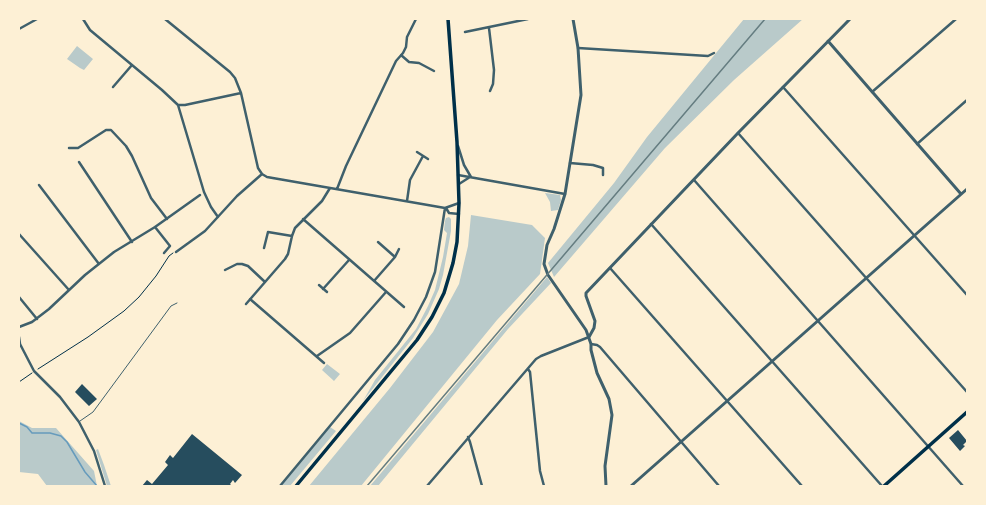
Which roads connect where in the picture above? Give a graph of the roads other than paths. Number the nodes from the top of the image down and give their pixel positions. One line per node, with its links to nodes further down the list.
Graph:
1 (37, 19): 11 (street)
2 (83, 19): 17 (street)
3 (165, 19): 23 (street)
4 (416, 19): 16 (street)
5 (448, 19): 27 (main road)
6 (528, 19): 10 (street)
7 (573, 19): 14 (street)
8 (850, 19): 13 (street)
9 (956, 19): 22 (street)
10 (489, 28): 12 (street); 21 (street)
11 (19, 29)
12 (465, 32)
13 (828, 41): 20 (street); 22 (street)
14 (578, 48): 15 (street); 34 (street)
15 (714, 53)
16 (401, 55): 18 (street); 43 (street)
17 (132, 65): 19 (street); 25 (street)
18 (434, 71)
19 (114, 87)
20 (783, 87): 26 (street); 59 (street)
21 (490, 91)
22 (872, 92): 28 (street)
23 (241, 93): 25 (street); 35 (street)
24 (967, 100): 28 (street)
25 (178, 105): 53 (street)
26 (738, 133): 39 (street); 72 (street)
27 (457, 142): 36 (main road); 38 (street)
28 (917, 144): 45 (street)
29 (69, 148): 54 (street)
30 (417, 152): 31 (street)
31 (423, 156): 32 (street); 49 (street)
32 (428, 159)
33 (79, 162): 61 (street)
34 (570, 163): 37 (street); 46 (street)
35 (262, 174): 42 (street); 53 (street)
36 (458, 175): 38 (street); 40 (main road)
37 (603, 175)
38 (471, 177): 40 (street); 46 (street)
39 (694, 180): 56 (street); 87 (street)
40 (458, 184): 50 (main road)
41 (39, 186): 69 (street)
42 (330, 188): 43 (street); 55 (street)
43 (337, 189): 49 (street)
44 (967, 189): 45 (street)
45 (962, 193): 48 (street); 59 (street)
46 (565, 194): 90 (street)
47 (200, 195): 54 (street)
48 (967, 196)
49 (407, 202): 51 (street)
50 (459, 203): 51 (street); 52 (main road)
51 (445, 208): 52 (street); 105 (street)
52 (459, 214): 106 (main road)
53 (218, 216): 65 (street)
54 (167, 218): 57 (street)
55 (303, 219): 60 (street); 68 (street)
56 (651, 224): 70 (street); 93 (street)
57 (155, 227): 61 (street); 66 (street)
58 (19, 234): 77 (street)
59 (914, 235): 72 (street); 80 (street)
60 (292, 236): 63 (street); 74 (street)
61 (132, 242): 69 (street)
62 (378, 242): 67 (street)
63 (264, 248)
64 (399, 249): 67 (street)
65 (176, 252)
66 (164, 253)
67 (395, 257): 73 (street)
68 (349, 260): 73 (street); 76 (street)
69 (99, 264): 77 (street)
70 (610, 268): 90 (street); 97 (street)
71 (225, 270): 74 (street)
72 (866, 278): 87 (street); 96 (street)
73 (374, 281): 79 (street)
74 (265, 282): 82 (street)
75 (319, 285): 76 (street)
76 (323, 289): 78 (street)
77 (69, 290): 86 (street)
78 (327, 292)
79 (386, 292): 85 (street); 92 (street)
80 (967, 295)
81 (19, 297): 86 (street)
82 (250, 299): 84 (street); 92 (street)
83 (177, 304): 99 (lane)
84 (246, 304)
85 (404, 307)
86 (37, 318): 88 (street)
87 (818, 321): 93 (street); 102 (street)
88 (19, 327)
89 (19, 337): 99 (street)
90 (589, 337): 91 (street); 95 (street)
91 (591, 344): 101 (street); 110 (street)
92 (317, 356): 94 (street)
93 (772, 361): 97 (street); 113 (street)
94 (324, 363)
95 (528, 369): 100 (street); 109 (street)
96 (967, 392)
97 (727, 401): 101 (street); 112 (street)
98 (967, 412): 102 (main road)
99 (79, 422): 104 (street)
100 (468, 437): 107 (street); 108 (street)
101 (681, 442): 103 (street); 111 (street)
102 (928, 446): 113 (main road); 114 (street)
103 (634, 485)
104 (105, 486)
105 (280, 486)
106 (296, 486)
107 (426, 486)
108 (482, 486)
109 (544, 486)
110 (606, 486)
111 (719, 486)
112 (802, 486)
113 (883, 486)
114 (963, 486)

